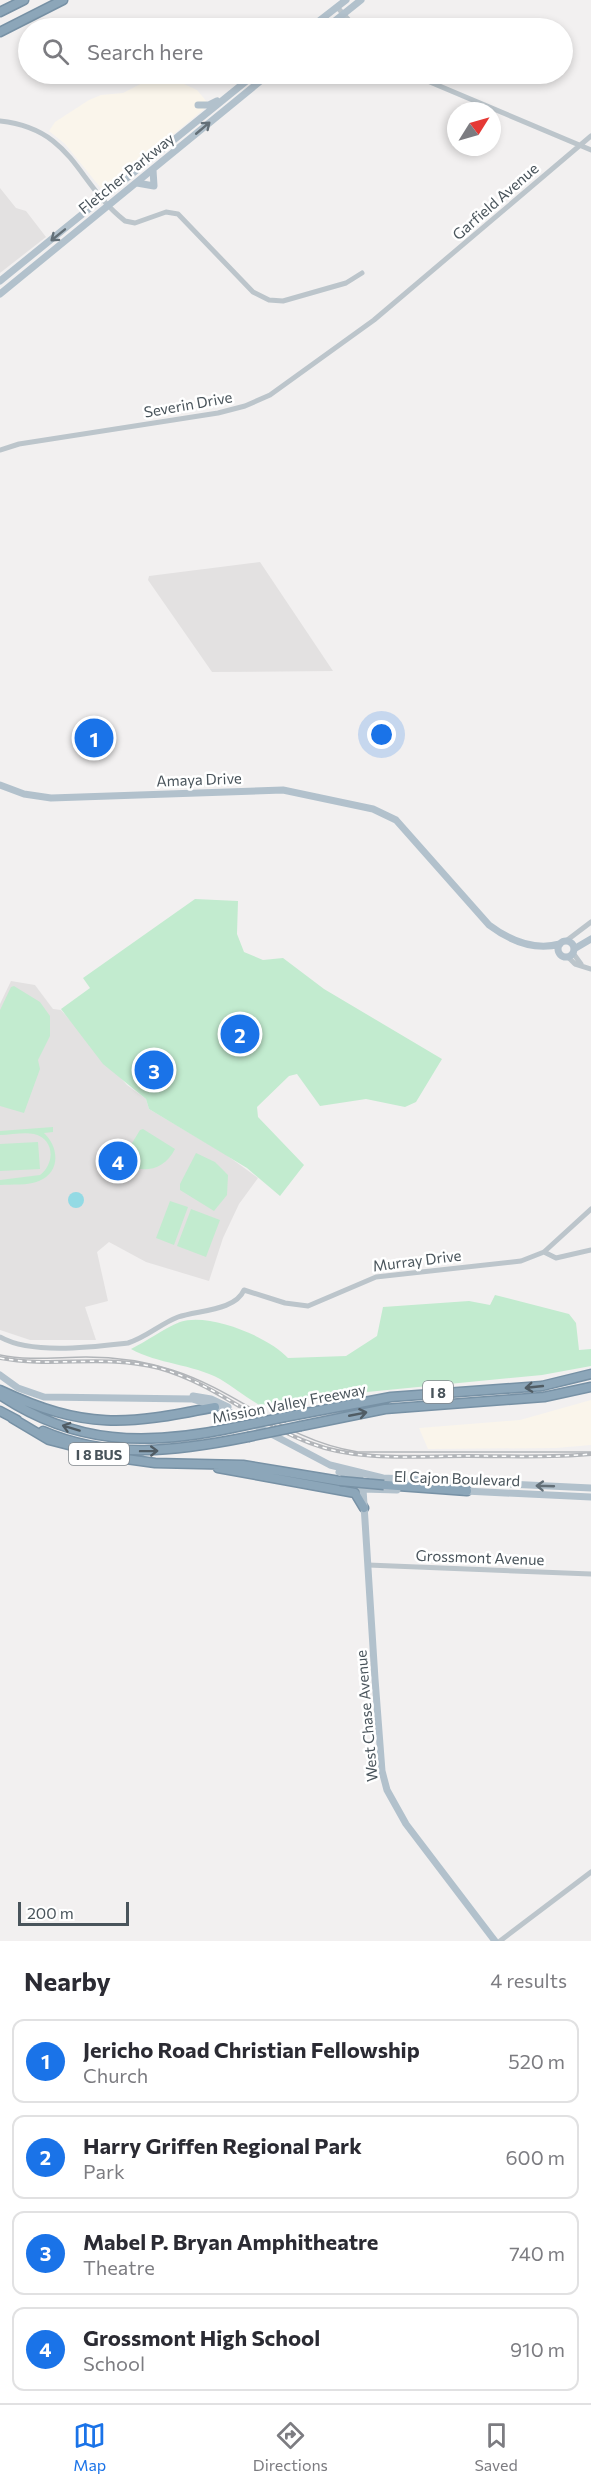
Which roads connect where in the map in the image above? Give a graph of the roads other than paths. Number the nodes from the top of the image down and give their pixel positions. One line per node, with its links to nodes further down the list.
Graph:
1 (24, 0): 6 (highway)
2 (63, 0): 8 (highway)
3 (346, 0): 5 (main road)
4 (361, 0): 7 (main road)
5 (337, 7): 7 (street); 9 (main road)
6 (0, 12)
7 (344, 15): 10 (main road); 11 (street)
8 (28, 18)
9 (323, 18)
10 (340, 18)
11 (347, 18)
12 (18, 23): 13 (highway)
13 (0, 32)
14 (242, 84): 17 (main road, Fletcher Parkway)
15 (257, 84): 23 (main road, Fletcher Parkway, one-way to 15)
16 (431, 84): 21 (street)
17 (227, 96): 18 (main road); 25 (main road, Fletcher Parkway)
18 (198, 105)
19 (0, 121): 25 (street)
20 (591, 136): 21 (street, Garfield Avenue)
21 (581, 144): 22 (street); 29 (street, Garfield Avenue)
22 (591, 150)
23 (153, 170): 24 (main road, Fletcher Parkway); 24 (main road)
24 (136, 183): 26 (main road, Fletcher Parkway)
25 (104, 198): 26 (street); 28 (main road, Fletcher Parkway, one-way to 28)
26 (109, 205): 27 (street); 30 (main road, Fletcher Parkway)
27 (362, 273)
28 (0, 281)
29 (416, 285): 31 (street, Severin Drive)
30 (0, 294)
31 (0, 450)
32 (0, 785): 36 (main road, Amaya Drive)
33 (591, 922): 34 (street)
34 (579, 932): 35 (street); 37 (street)
35 (589, 940): 37 (main road)
36 (540, 945): 37 (main road); 37 (main road)
37 (569, 947): 38 (street)
38 (591, 969)
39 (591, 1209): 41 (street, Murray Drive)
40 (591, 1250): 41 (street)
41 (543, 1252): 42 (street, Murray Drive)
42 (0, 1336)
43 (591, 1374): 47 (highway, Mission Valley Freeway / I 8, one-way to 47, bridge)
44 (0, 1375): 48 (main road, El Cajon Boulevard)
45 (591, 1387): 52 (highway, Mission Valley Freeway / I 8, one-way to 45, bridge)
46 (0, 1390): 49 (highway, I 8 BUS)
47 (0, 1395)
48 (180, 1398): 49 (main road, El Cajon Boulevard); 51 (main road, El Cajon Boulevard)
49 (215, 1407): 51 (main road, El Cajon Boulevard / I 8 BUS)
50 (0, 1411): 52 (highway, Mission Valley Freeway / I 8)
51 (236, 1415): 53 (main road, El Cajon Boulevard / I 8 BUS)
52 (12, 1418): 56 (highway, I 8 BUS)
53 (330, 1465): 54 (main road, El Cajon Boulevard / I 8 BUS); 58 (main road, El Cajon Boulevard)
54 (353, 1471): 55 (main road, El Cajon Boulevard / I 8 BUS); 58 (main road)
55 (383, 1481): 56 (highway, I 8 BUS, bridge); 57 (main road, El Cajon Boulevard / I 8 BUS, one-way to 55); 58 (main road); 59 (highway, I 8 BUS)
56 (337, 1484): 58 (highway); 61 (highway)
57 (591, 1488)
58 (363, 1489): 59 (main road, El Cajon Boulevard); 61 (main road, West Chase Avenue)
59 (467, 1491): 60 (main road, El Cajon Boulevard / I 8 BUS)
60 (591, 1497)
61 (364, 1508): 62 (main road, West Chase Avenue)
62 (368, 1565): 63 (street, Grossmont Avenue); 65 (main road, West Chase Avenue)
63 (591, 1574)
64 (591, 1872): 65 (street)
65 (497, 1941)

